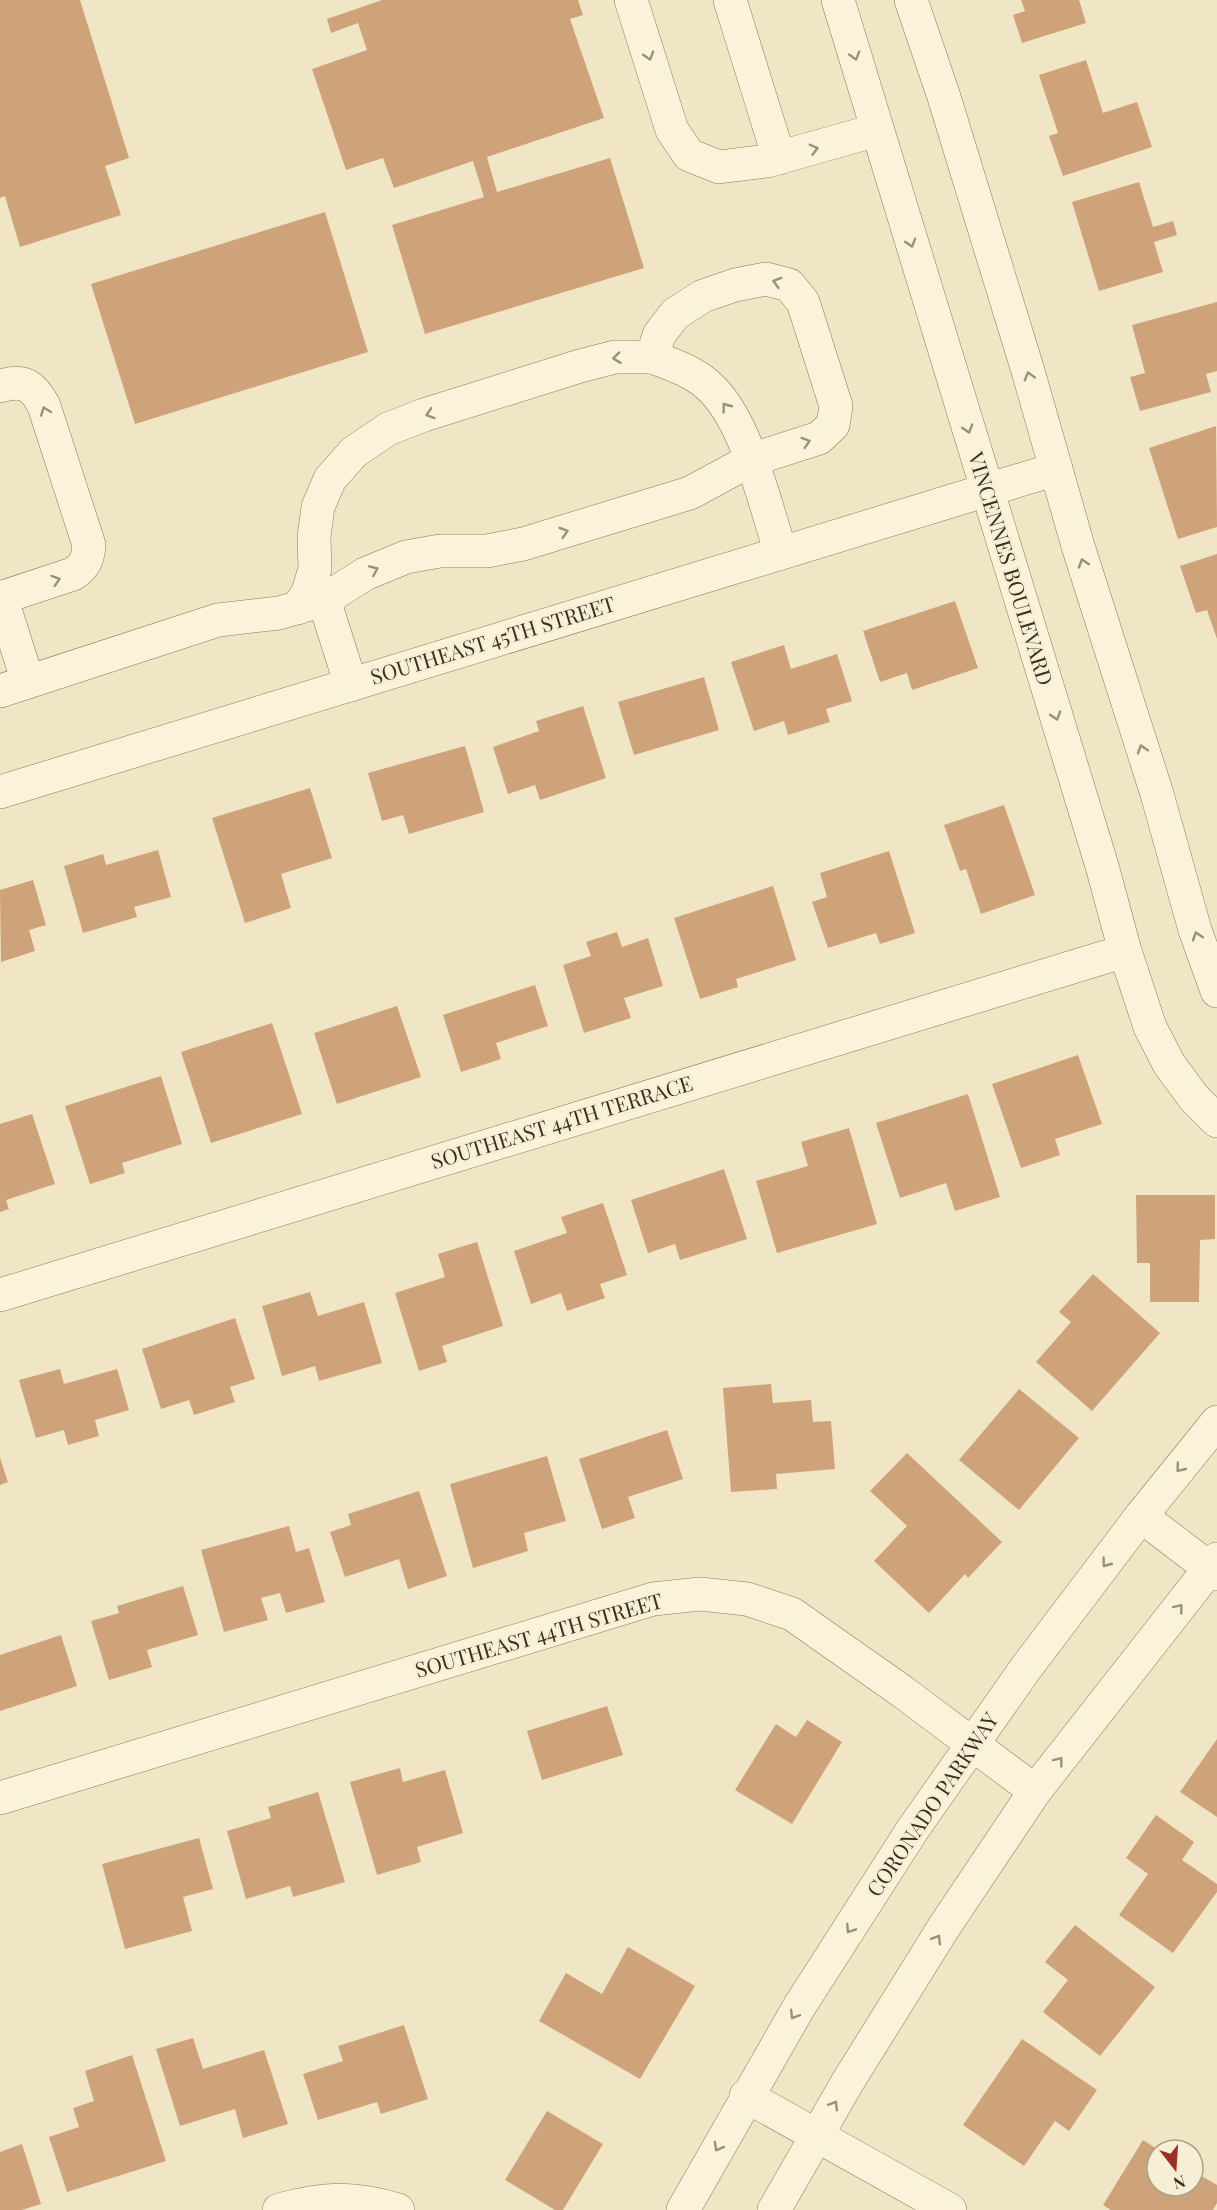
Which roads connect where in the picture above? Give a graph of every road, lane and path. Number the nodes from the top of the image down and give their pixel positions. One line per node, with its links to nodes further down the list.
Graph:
1 (631, 0): 6 (street, one-way to 6)
2 (730, 0): 6 (street)
3 (838, 0): 5 (street, VINCENNES BOULEVARD, one-way to 5)
4 (911, 0): 10 (street, one-way to 4)
5 (877, 130): 6 (street, one-way to 5); 11 (street, VINCENNES BOULEVARD, one-way to 11)
6 (779, 158)
7 (652, 357): 9 (street, one-way to 7); 9 (street, one-way to 7); 14 (street, one-way to 14)
8 (0, 386): 13 (street, one-way to 8)
9 (751, 460): 12 (street); 14 (street, one-way to 9)
10 (1056, 469): 11 (street, SOUTHEAST 45TH STREET); 19 (street, one-way to 10)
11 (986, 490): 12 (street, SOUTHEAST 45TH STREET); 18 (street, VINCENNES BOULEVARD, one-way to 18)
12 (781, 553): 15 (street, SOUTHEAST 45TH STREET)
13 (1, 598): 16 (street)
14 (311, 604): 15 (street); 16 (street)
15 (351, 685): 17 (street, SOUTHEAST 45TH STREET)
16 (14, 686)
17 (0, 792)
18 (1125, 951): 20 (street, VINCENNES BOULEVARD); 21 (street, SOUTHEAST 44TH TERRACE)
19 (1217, 991)
20 (1217, 1121)
21 (0, 1295)
22 (1217, 1422): 23 (street, CORONADO PARKWAY, one-way to 23)
23 (1141, 1516): 24 (street); 25 (street, CORONADO PARKWAY, one-way to 25)
24 (1215, 1567): 26 (street, one-way to 24)
25 (974, 1745): 26 (street, SOUTHEAST 44TH STREET); 27 (street, SOUTHEAST 44TH STREET); 28 (street, CORONADO PARKWAY, one-way to 28)
26 (1035, 1791): 29 (street, one-way to 26)
27 (0, 1798)
28 (746, 2096): 29 (street); 32 (street, CORONADO PARKWAY, one-way to 32)
29 (816, 2136): 33 (street); 34 (street)
30 (279, 2210): 31 (street)
31 (398, 2210)
32 (683, 2210)
33 (774, 2210)
34 (950, 2210)

